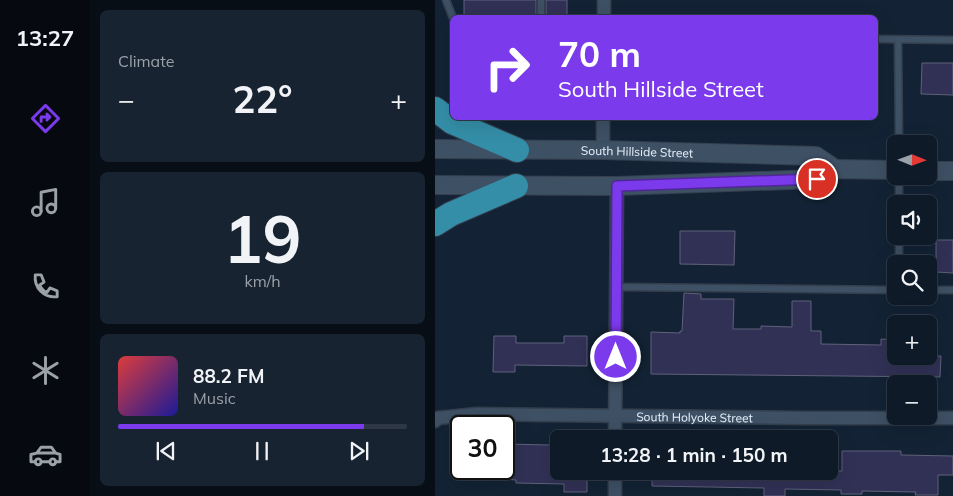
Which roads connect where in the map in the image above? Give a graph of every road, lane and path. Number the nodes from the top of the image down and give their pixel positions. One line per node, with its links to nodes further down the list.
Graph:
1 (446, 0): 4 (lane)
2 (541, 0): 5 (lane)
3 (604, 0): 6 (street)
4 (452, 15)
5 (541, 15)
6 (604, 15)
7 (878, 39): 8 (lane)
8 (898, 40): 9 (lane); 12 (lane)
9 (953, 40)
10 (435, 109): 14 (highway)
11 (603, 120): 15 (street)
12 (899, 135)
13 (435, 149): 14 (main road, South Hillside Street)
14 (517, 150): 15 (main road, South Hillside Street)
15 (603, 150): 16 (main road, South Hillside Street)
16 (835, 169): 17 (main road); 22 (main road)
17 (887, 170)
18 (937, 170): 19 (main road)
19 (953, 171)
20 (435, 184): 21 (main road)
21 (516, 186): 22 (main road); 23 (highway)
22 (617, 186): 24 (street)
23 (435, 224)
24 (617, 287): 25 (lane); 28 (street)
25 (887, 290)
26 (937, 290): 27 (lane)
27 (953, 290)
28 (616, 416): 29 (street, South Holyoke Street); 30 (street, South Holyoke Street); 31 (street)
29 (953, 418)
30 (436, 419)
31 (615, 430)
32 (615, 480): 33 (street)
33 (615, 496)

